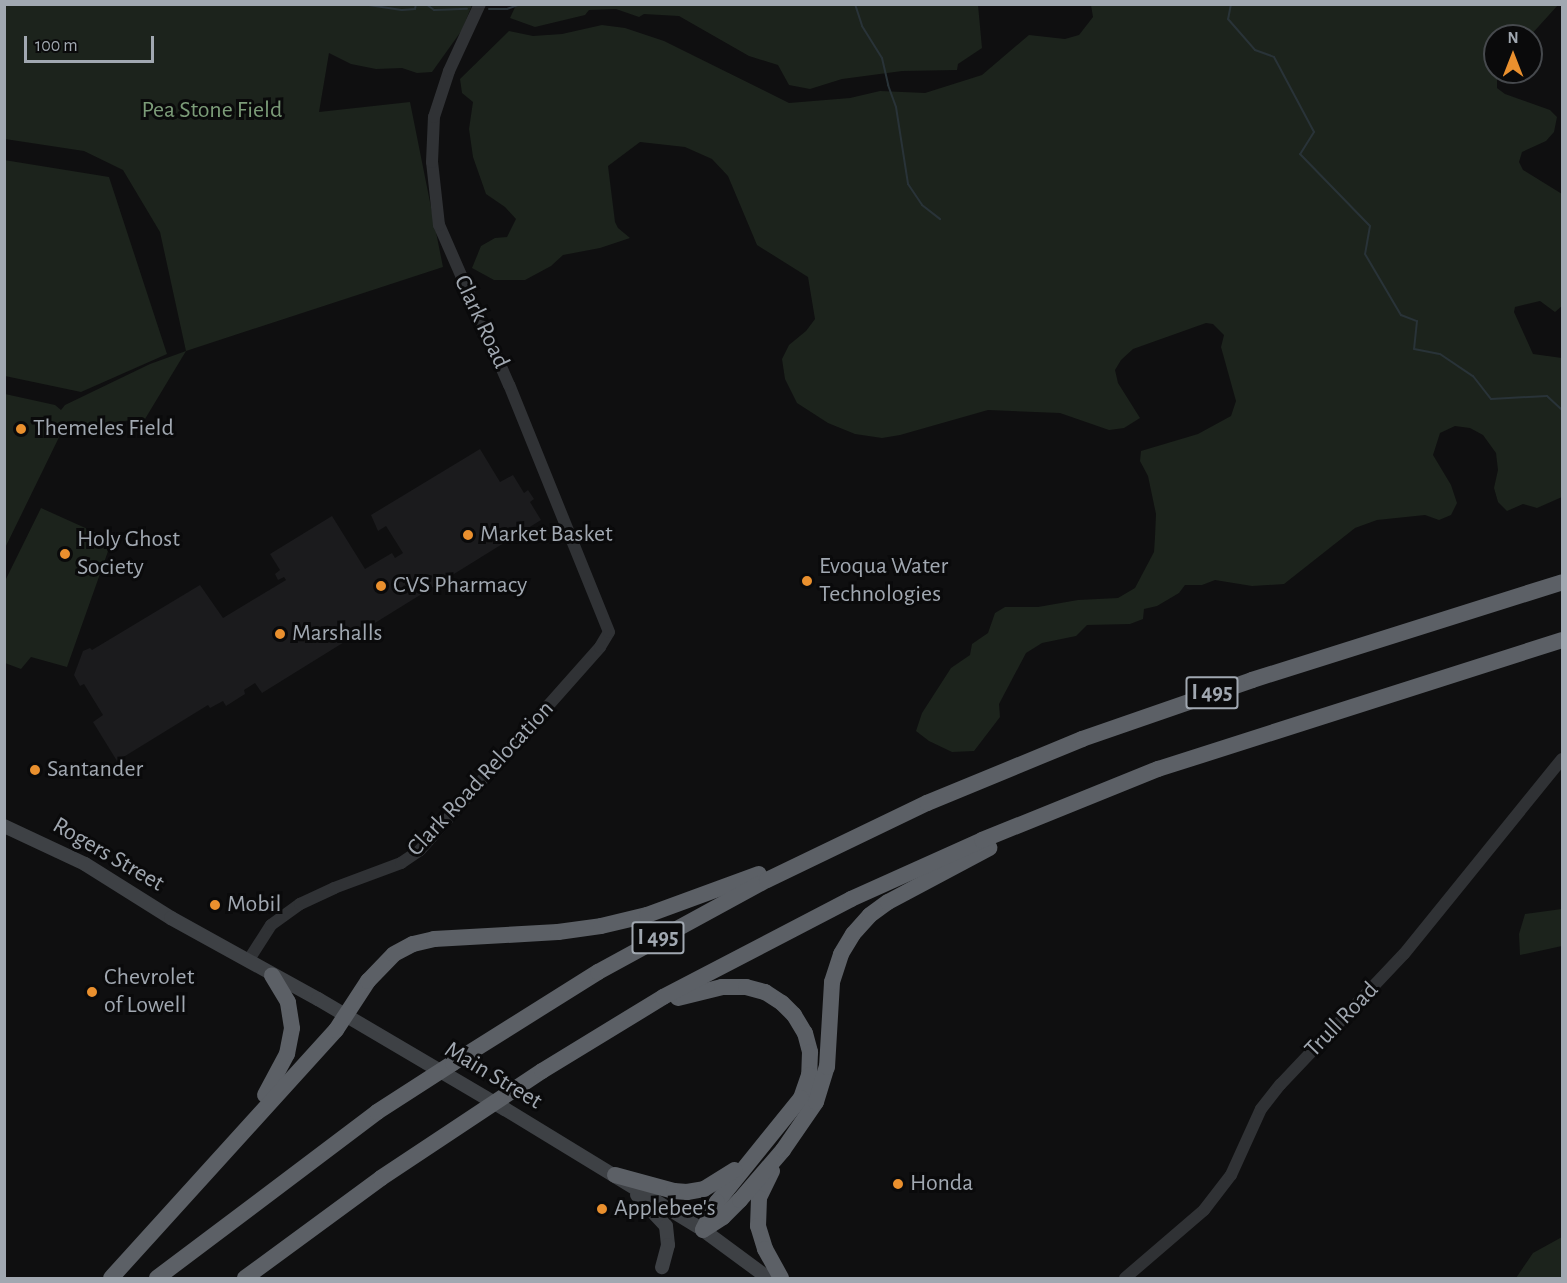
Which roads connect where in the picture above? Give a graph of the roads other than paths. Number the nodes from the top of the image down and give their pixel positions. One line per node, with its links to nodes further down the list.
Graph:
1 (480, 4): 3 (street, Clark Road)
2 (1563, 582): 8 (highway, I 495)
3 (609, 632): 10 (street, Clark Road Relocation)
4 (1563, 640): 6 (highway, I 495)
5 (1563, 759): 25 (street, Trull Road)
6 (1158, 769): 13 (highway, I 495); 15 (highway)
7 (4, 826): 9 (main road, Rogers Street)
8 (870, 829): 12 (highway); 21 (highway, I 495)
9 (186, 926): 10 (main road, Main Street)
10 (248, 961): 11 (main road, Main Street)
11 (272, 975): 12 (main road, Main Street); 14 (highway)
12 (347, 1015): 14 (highway); 17 (main road, Main Street)
13 (617, 1024): 16 (highway); 22 (highway, I 495)
14 (244, 1129): 20 (highway)
15 (783, 1150): 18 (highway); 24 (highway)
16 (755, 1152): 17 (highway); 18 (highway)
17 (615, 1175): 18 (main road, Main Street); 19 (main road)
18 (703, 1230): 23 (main road, Main Street)
19 (662, 1267)
20 (111, 1278)
21 (157, 1278)
22 (245, 1278)
23 (768, 1278)
24 (781, 1278)
25 (1125, 1278)

